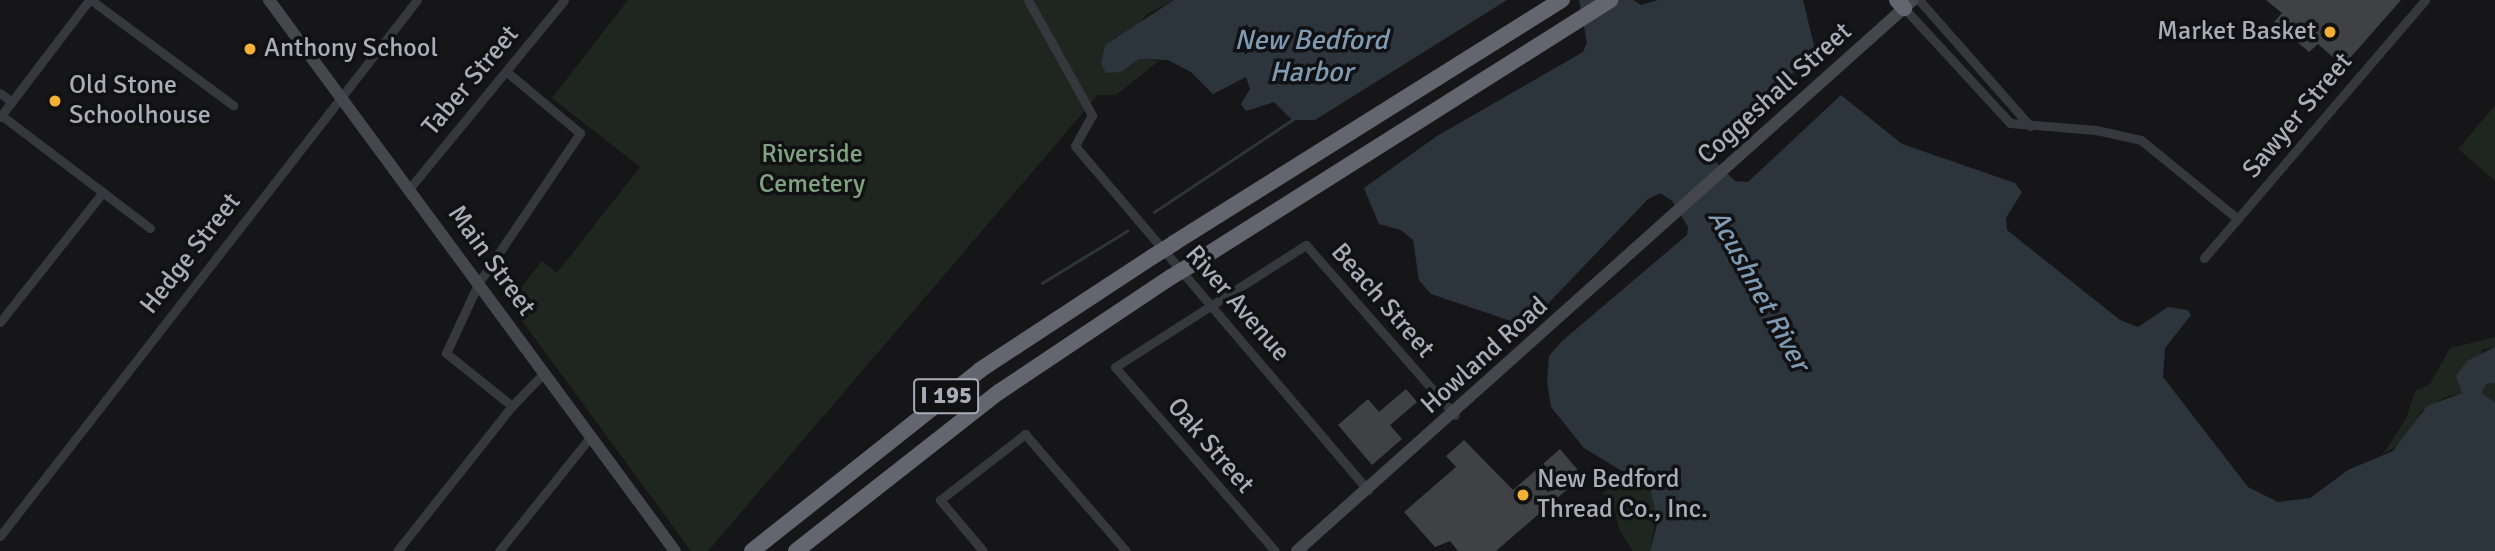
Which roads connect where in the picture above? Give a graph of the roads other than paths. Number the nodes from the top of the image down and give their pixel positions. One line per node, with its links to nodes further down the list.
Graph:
1 (90, 0): 14 (street); 15 (street)
2 (269, 0): 13 (main road, Main Street)
3 (417, 0): 13 (street, Hedge Street)
4 (564, 0): 11 (street, Taber Street)
5 (1028, 0): 25 (street, River Avenue)
6 (1562, 0): 36 (highway, I 195, bridge)
7 (1610, 0): 37 (highway, I 195, bridge)
8 (1919, 0): 17 (street)
9 (2424, 0): 21 (street, Sawyer Street)
10 (1905, 3): 17 (street); 20 (main road, Coggeshall Street)
11 (508, 73): 18 (street, Taber Street); 24 (street)
12 (0, 93): 14 (street)
13 (341, 98): 18 (main road, Main Street); 32 (street, Hedge Street)
14 (12, 102): 16 (street)
15 (233, 105)
16 (1, 116): 19 (street)
17 (2030, 126): 21 (street)
18 (409, 189): 24 (main road, Main Street)
19 (103, 192): 22 (street); 26 (street)
20 (1700, 193): 29 (main road, Howland Road)
21 (2238, 219): 23 (street, Sawyer Street)
22 (150, 228)
23 (2204, 258)
24 (479, 282): 27 (main road, Main Street); 28 (street)
25 (1211, 306): 29 (street, Beach Street); 31 (street, River Avenue); 40 (street, Oak Street)
26 (0, 322)
27 (544, 373): 28 (street); 30 (main road, Main Street)
28 (512, 406): 33 (street)
29 (1455, 415): 31 (main road, Howland Road)
30 (592, 436): 34 (street); 35 (main road, Main Street)
31 (1368, 490): 41 (main road, Howland Road)
32 (0, 536)
33 (397, 551)
34 (499, 551)
35 (675, 551)
36 (752, 551)
37 (796, 551)
38 (983, 551): 39 (street)
39 (1126, 551)
40 (1275, 551)
41 (1297, 551)

